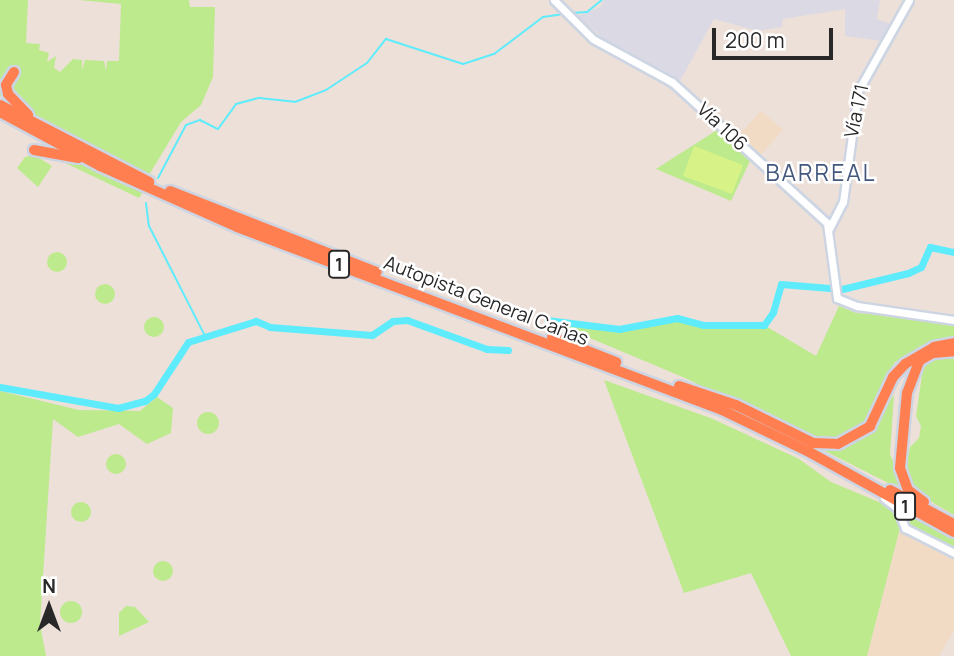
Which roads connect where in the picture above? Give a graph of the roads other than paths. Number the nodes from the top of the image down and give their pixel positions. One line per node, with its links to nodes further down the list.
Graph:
1 (909, 0): 9 (main road, Vía 171)
2 (554, 1): 9 (main road, Vía 106)
3 (14, 72): 8 (highway)
4 (0, 104): 8 (highway, Autopista General Cañas / 1)
5 (0, 112): 7 (highway, Autopista General Cañas / 1)
6 (34, 150): 7 (highway)
7 (89, 160): 14 (highway, Autopista General Cañas / 1)
8 (148, 181): 13 (highway, Autopista General Cañas / 1)
9 (829, 229): 10 (main road)
10 (954, 320)
11 (954, 343): 13 (highway)
12 (954, 351): 16 (highway)
13 (674, 384): 16 (highway, Autopista General Cañas / 1)
14 (856, 479): 15 (highway, Autopista General Cañas / 1); 17 (main road)
15 (931, 519): 17 (main road); 18 (highway, Autopista General Cañas / 1)
16 (954, 522)
17 (903, 526): 19 (main road)
18 (954, 532)
19 (954, 553)

